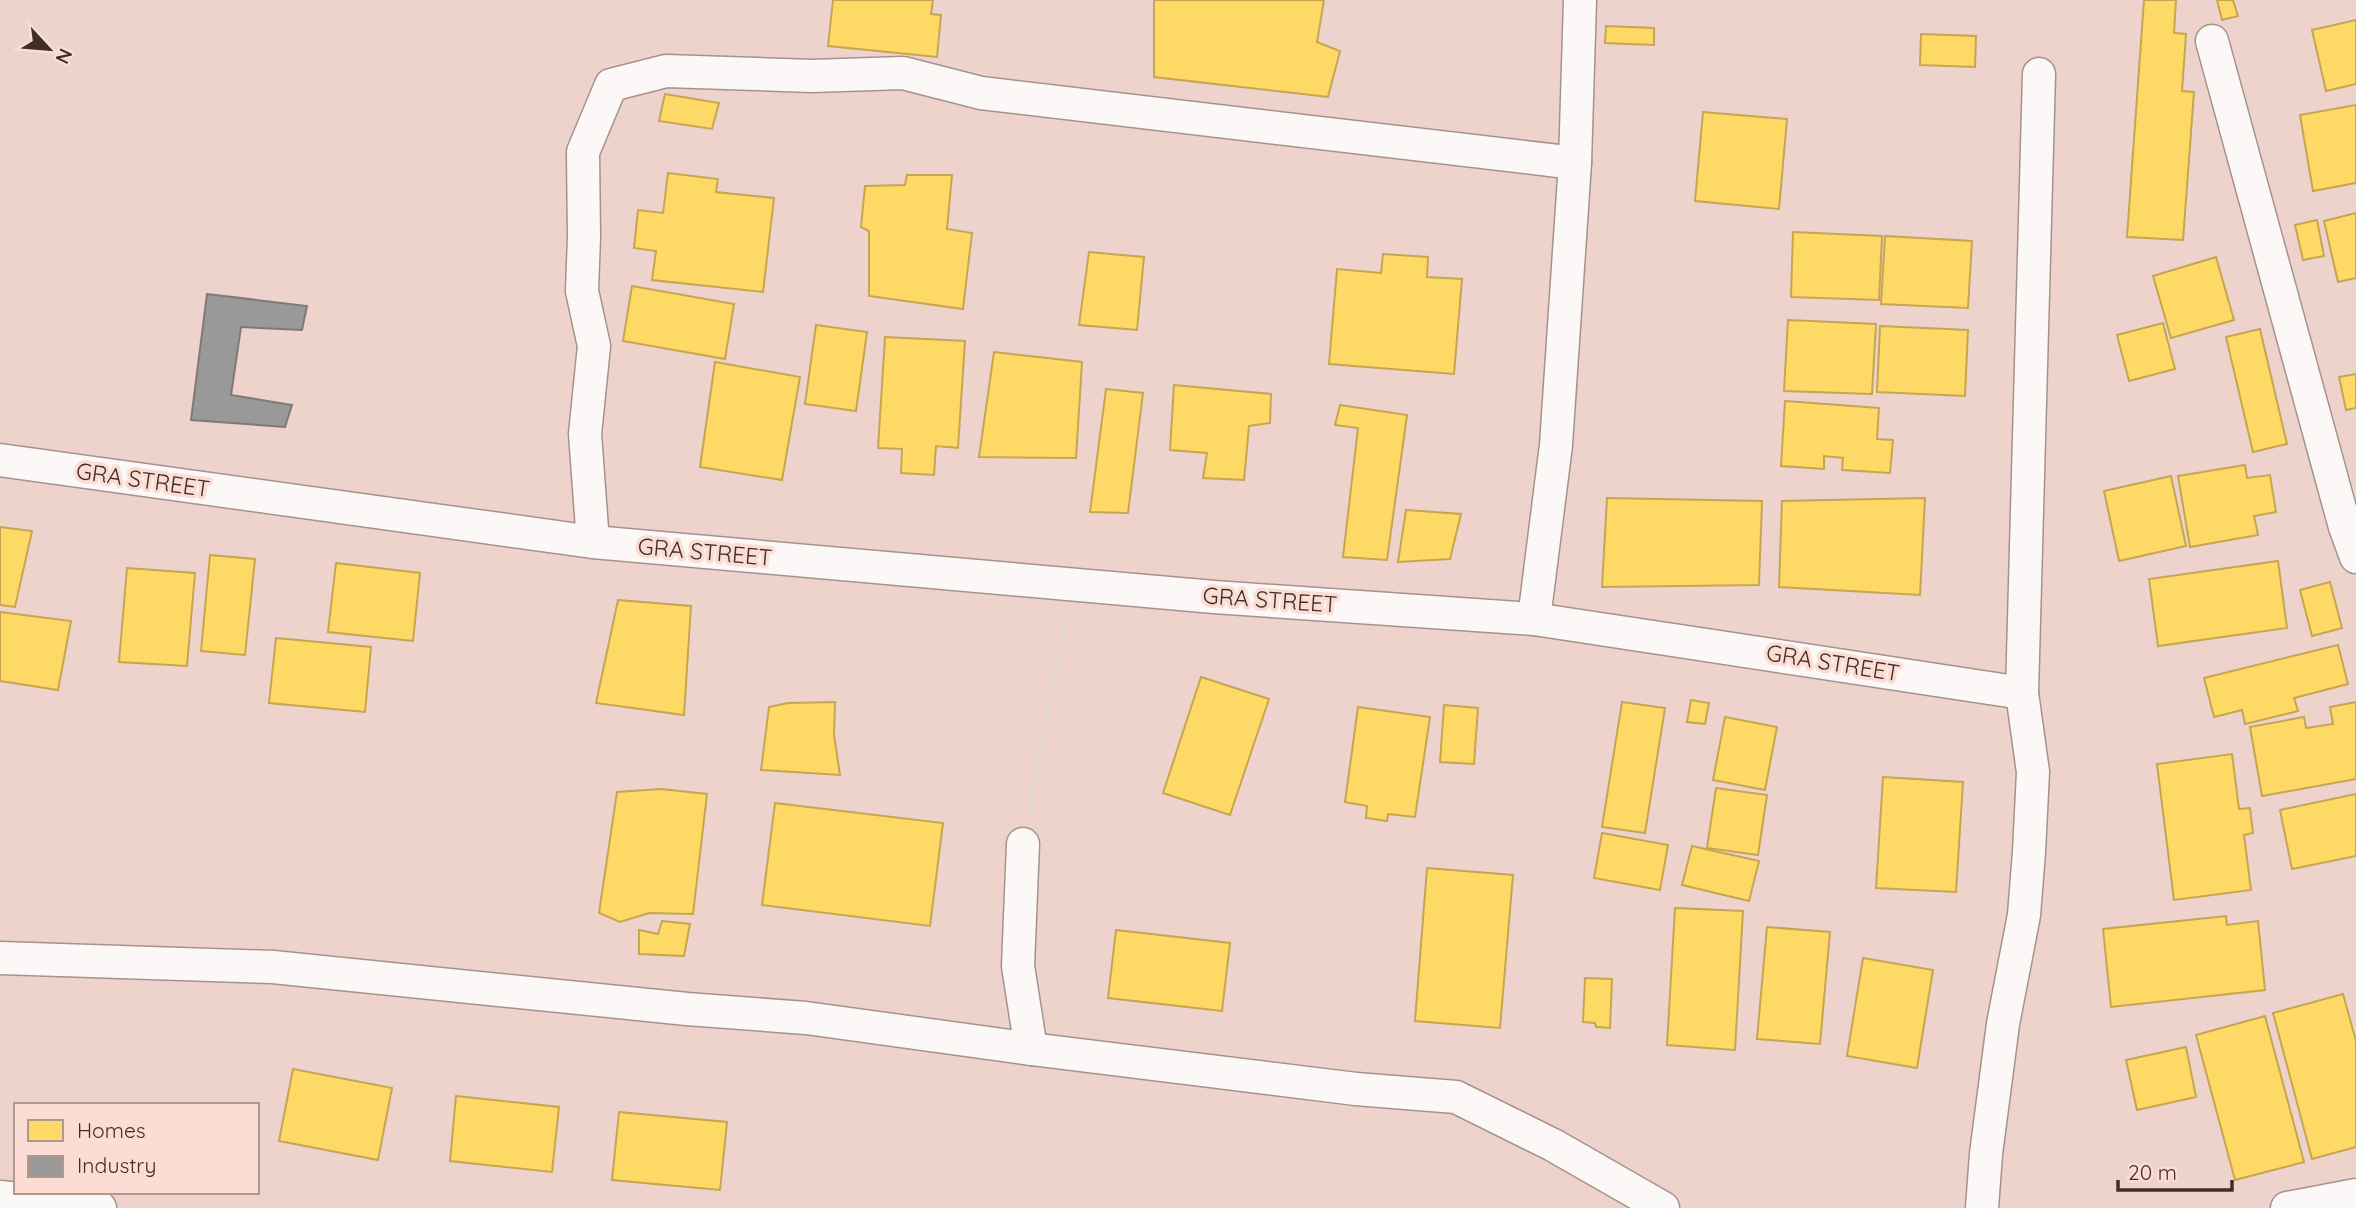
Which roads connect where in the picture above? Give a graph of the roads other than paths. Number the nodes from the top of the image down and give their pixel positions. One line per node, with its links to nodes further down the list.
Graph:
1 (1580, 0): 4 (street)
2 (2212, 41): 7 (street)
3 (2039, 74): 9 (street)
4 (1575, 163): 6 (street); 8 (street)
5 (0, 460): 6 (street, GRA STREET)
6 (593, 542): 8 (street, GRA STREET)
7 (2356, 557)
8 (1534, 619): 9 (street, GRA STREET)
9 (2022, 693): 17 (street)
10 (1023, 844): 12 (street)
11 (0, 958): 12 (street)
12 (1031, 1049): 16 (street)
13 (2356, 1195): 18 (street)
14 (0, 1197): 15 (street)
15 (100, 1208)
16 (1663, 1208)
17 (1982, 1208)
18 (2287, 1208)

